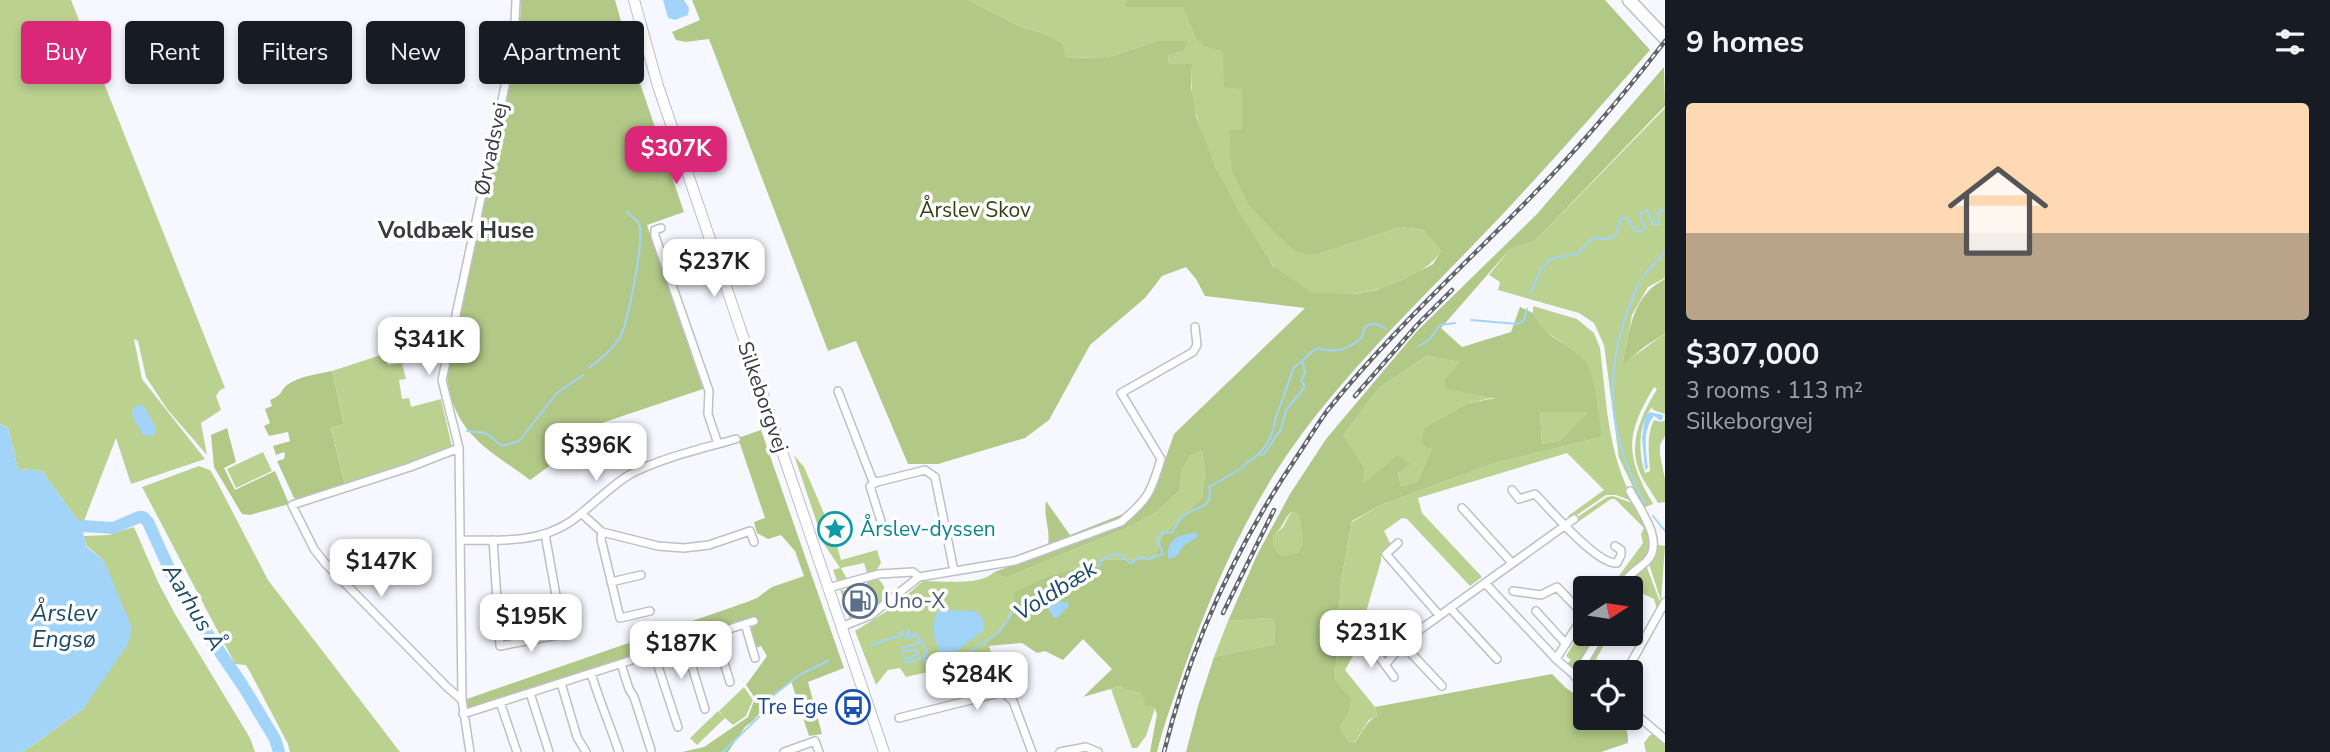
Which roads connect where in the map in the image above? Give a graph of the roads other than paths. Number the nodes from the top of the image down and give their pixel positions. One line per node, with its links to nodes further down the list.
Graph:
1 (516, 0): 10 (street, Ørvadsvej)
2 (634, 0): 33 (main road, Silkeborgvej)
3 (1629, 0): 4 (highway)
4 (1663, 36)
5 (661, 228): 9 (street)
6 (1195, 327): 27 (street)
7 (838, 391): 11 (street)
8 (736, 439): 9 (street)
9 (718, 444): 15 (street)
10 (459, 448): 21 (street, Ørvadsvej); 63 (street)
11 (877, 482): 18 (street); 27 (street)
12 (1512, 490): 17 (street)
13 (1630, 491): 29 (street)
14 (1462, 508): 26 (street)
15 (581, 513): 19 (street); 20 (street)
16 (1574, 519): 17 (street)
17 (1566, 524): 25 (street); 26 (street)
18 (883, 528)
19 (602, 532): 23 (street); 31 (street)
20 (544, 534): 22 (street); 22 (street)
21 (460, 540): 22 (street); 63 (street, Ørvadsvej)
22 (493, 540)
23 (754, 542)
24 (1398, 542): 39 (street)
25 (1615, 546)
26 (1512, 562): 32 (street)
27 (954, 571): 30 (street)
28 (641, 575): 31 (street)
29 (1628, 576)
30 (919, 577): 33 (street); 43 (street)
31 (611, 582): 37 (street)
32 (1485, 583): 36 (street); 52 (street)
33 (828, 588): 43 (main road, Silkeborgvej)
34 (1513, 591): 46 (street)
35 (1665, 602): 53 (street)
36 (1450, 608): 39 (street); 51 (street)
37 (650, 611)
38 (1536, 611): 46 (street)
39 (1439, 615): 47 (street)
40 (1376, 616): 47 (street)
41 (754, 621): 42 (street)
42 (745, 624): 44 (street); 50 (street)
43 (841, 627): 79 (main road, Silkeborgvej)
44 (715, 635): 45 (street); 59 (street)
45 (685, 644): 49 (street); 65 (street)
46 (1566, 644): 52 (street)
47 (1402, 645): 55 (street); 61 (street)
48 (1372, 647): 55 (street)
49 (654, 654): 54 (street); 69 (street)
50 (755, 658)
51 (1497, 659)
52 (1556, 659): 57 (street)
53 (1633, 660)
54 (621, 664): 56 (street); 71 (street)
55 (1385, 665): 58 (street)
56 (591, 673): 60 (street); 76 (street)
57 (1573, 675)
58 (1394, 677)
59 (730, 682)
60 (561, 683): 62 (street); 75 (street)
61 (1442, 686)
62 (530, 693): 64 (street); 74 (street)
63 (462, 700): 66 (street, Ørvadsvej)
64 (500, 702): 66 (street); 73 (street)
65 (705, 709)
66 (463, 714): 72 (street, Ørvadsvej)
67 (899, 718): 80 (street)
68 (1643, 719): 70 (street)
69 (678, 727)
70 (1663, 735)
71 (652, 750)
72 (470, 752)
73 (517, 752)
74 (549, 752)
75 (586, 752)
76 (619, 752)
77 (785, 752): 78 (street)
78 (819, 752)
79 (884, 752)
80 (1032, 752)
81 (1060, 752): 82 (street)
82 (1098, 752)

